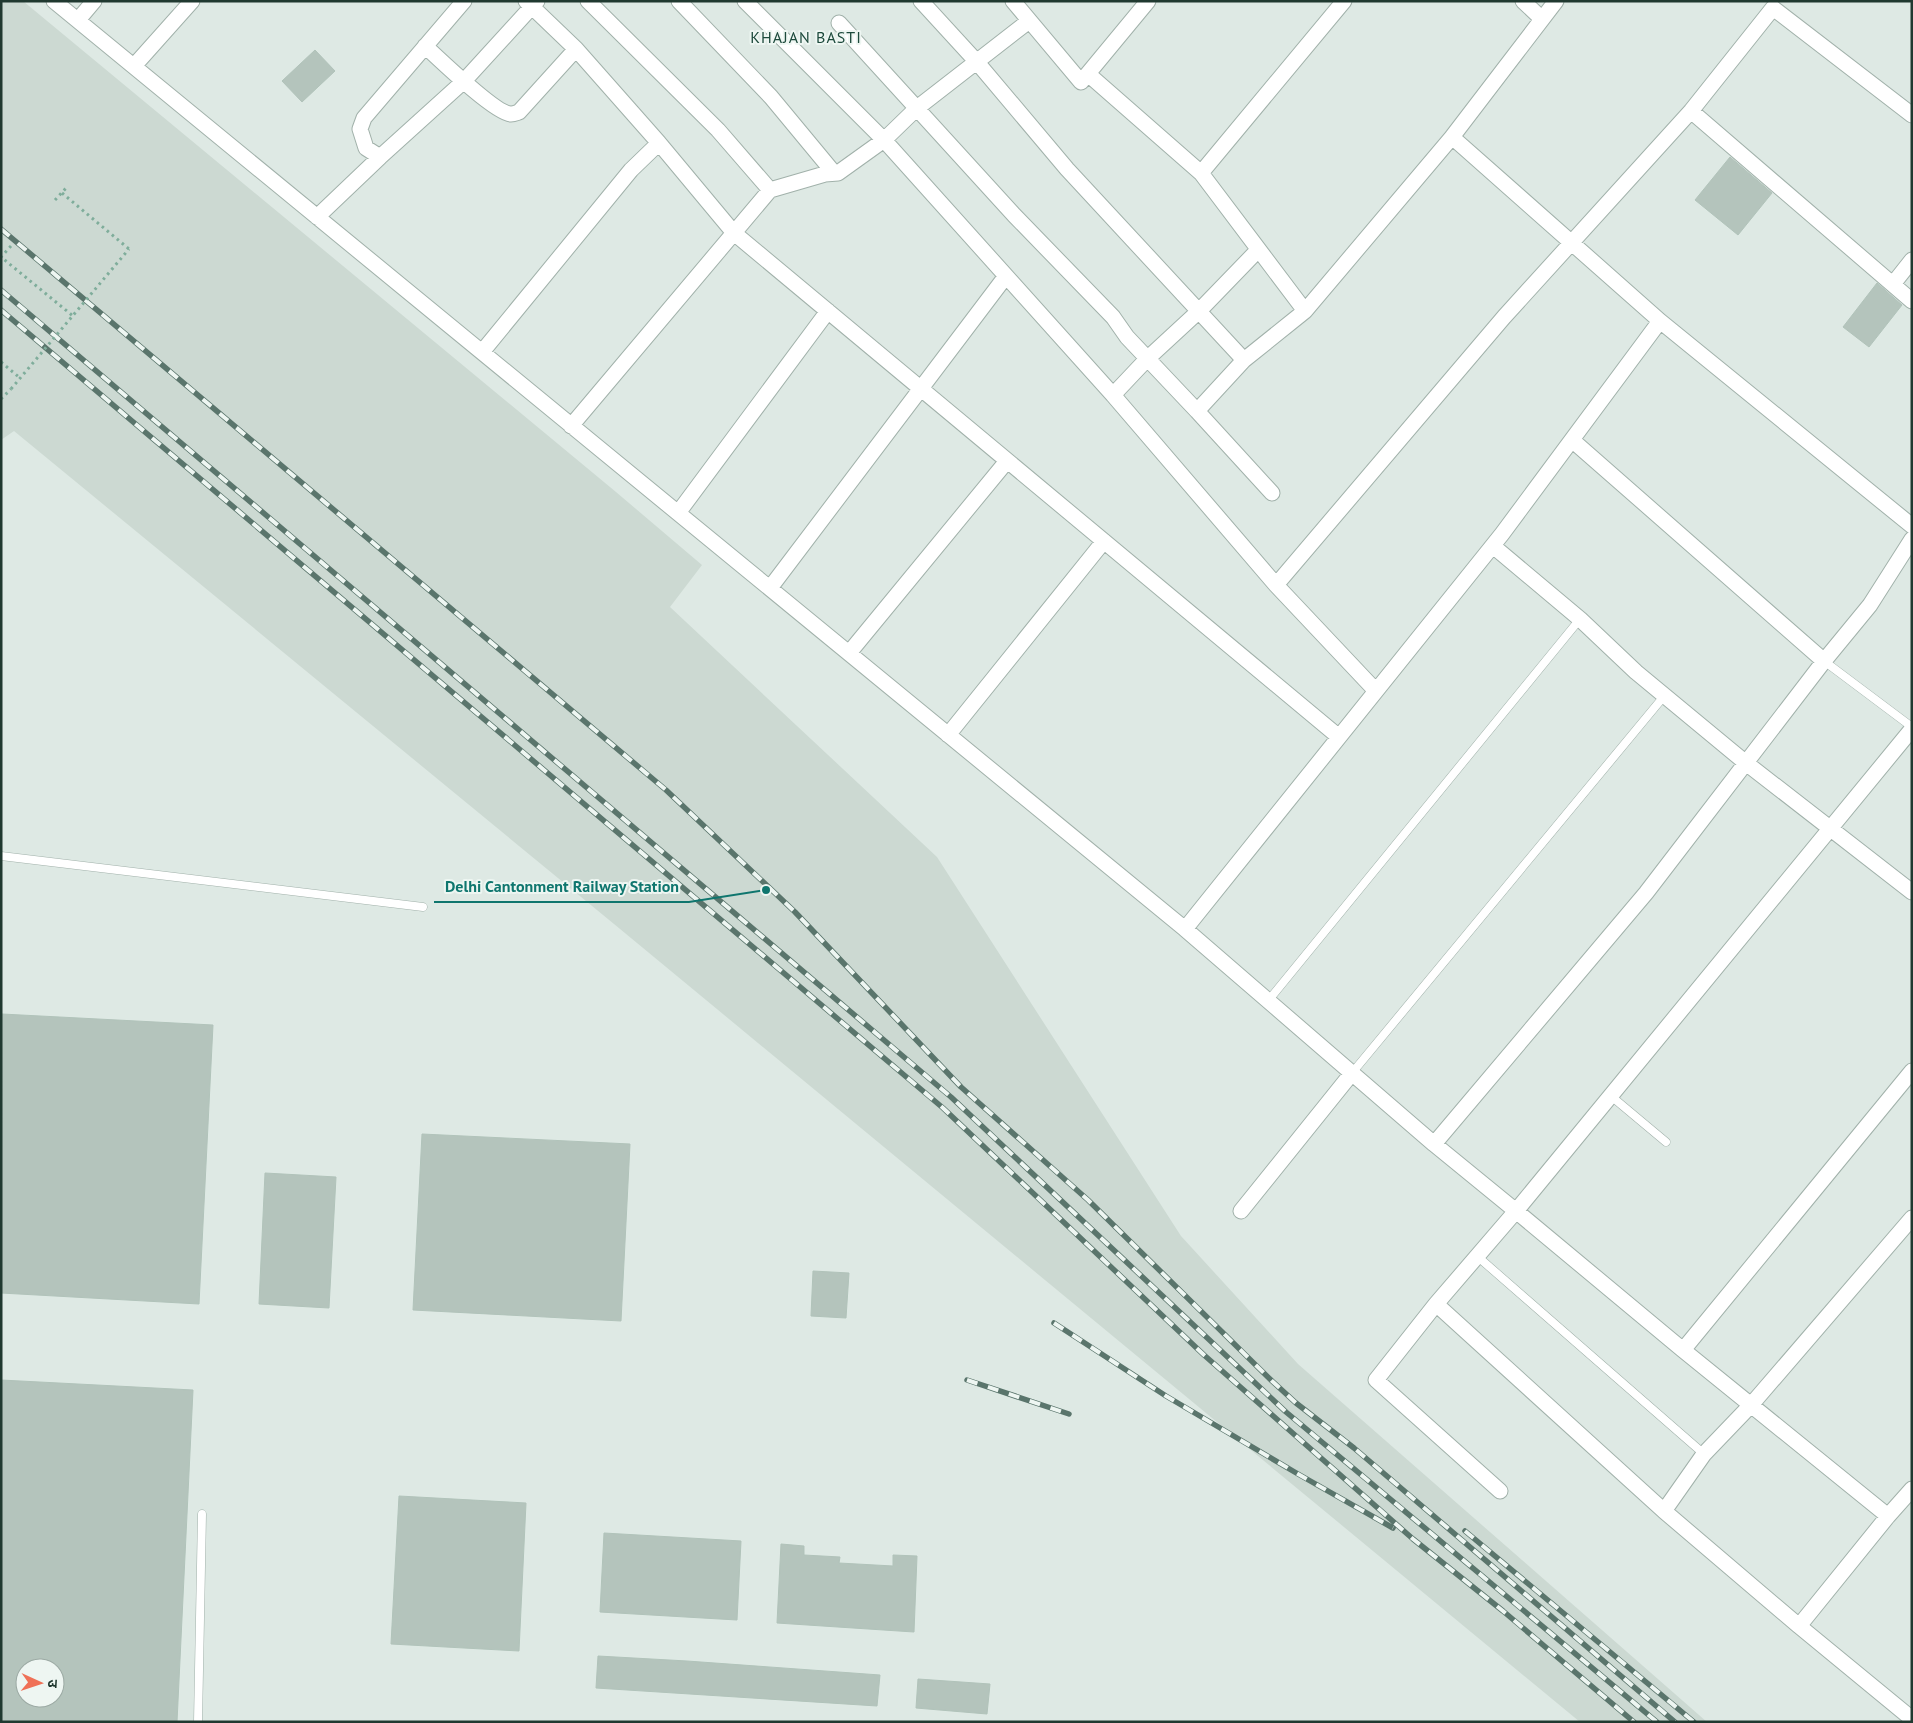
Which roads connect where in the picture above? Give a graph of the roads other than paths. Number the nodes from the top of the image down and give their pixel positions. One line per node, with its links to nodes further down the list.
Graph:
1 (54, 1): 17 (street)
2 (94, 1): 17 (street)
3 (192, 1): 23 (street)
4 (464, 1): 20 (street)
5 (588, 1): 35 (street)
6 (680, 1): 33 (street)
7 (744, 1): 30 (street)
8 (922, 1): 22 (street)
9 (1012, 1): 18 (street)
10 (1148, 1): 24 (street)
11 (1344, 1): 34 (street)
12 (1523, 1): 16 (street)
13 (1556, 1): 16 (street)
14 (532, 3): 21 (street); 25 (street)
15 (1776, 5): 27 (street); 28 (street)
16 (1542, 18): 29 (street)
17 (78, 20): 23 (street)
18 (1029, 20): 22 (street); 24 (street)
19 (839, 23): 26 (street)
20 (425, 46): 25 (street); 32 (street)
21 (576, 49): 25 (street); 31 (street)
22 (976, 61): 26 (street); 45 (street)
23 (134, 66): 36 (street)
24 (1088, 74): 34 (street)
25 (464, 81): 32 (street)
26 (917, 108): 30 (street); 49 (street)
27 (1691, 111): 38 (street); 42 (street)
28 (1912, 115)
29 (1452, 137): 38 (street); 46 (street)
30 (884, 140): 33 (street); 41 (street)
31 (659, 143): 37 (street); 48 (street)
32 (380, 156): 36 (street)
33 (834, 173): 35 (street)
34 (1201, 174): 39 (street)
35 (770, 190): 37 (street)
36 (317, 217): 48 (street)
37 (734, 233): 44 (street); 54 (street)
38 (1572, 243): 47 (street); 63 (street)
39 (1258, 250): 45 (street); 46 (street)
40 (1912, 260): 42 (street)
41 (1006, 276): 51 (street); 52 (street)
42 (1893, 284): 43 (street)
43 (1912, 300)
44 (828, 311): 51 (street); 58 (street)
45 (1199, 311): 49 (street); 50 (street)
46 (1305, 311): 50 (street)
47 (1660, 321): 55 (street); 59 (street)
48 (482, 352): 54 (street)
49 (1147, 359): 52 (street); 53 (street)
50 (1244, 360): 53 (street)
51 (921, 389): 56 (street); 64 (street)
52 (1113, 395): 63 (street)
53 (1197, 411): 57 (street)
54 (571, 426): 58 (street)
55 (1572, 440): 62 (street); 67 (street)
56 (1007, 461): 61 (street); 66 (street)
57 (1272, 493)
58 (678, 513): 64 (street)
59 (1912, 526)
60 (1912, 539): 67 (street)
61 (1104, 541): 71 (street); 72 (street)
62 (1492, 546): 65 (street); 68 (street)
63 (1276, 585): 68 (street)
64 (770, 588): 66 (street)
65 (1580, 619): 69 (street); 79 (lane)
66 (849, 653): 71 (street)
67 (1824, 661): 70 (lane); 73 (street)
68 (1376, 691): 72 (street)
69 (1666, 695): 73 (street); 81 (lane)
70 (1912, 728): 74 (street)
71 (948, 735): 78 (street)
72 (1339, 737): 78 (street)
73 (1746, 763): 74 (street); 84 (street)
74 (1830, 828): 76 (street); 82 (street)
75 (1, 856): 77 (lane)
76 (1912, 892)
77 (423, 907)
78 (1185, 929): 79 (street)
79 (1268, 1001): 81 (street)
80 (1912, 1070): 90 (street)
81 (1352, 1073): 84 (street); 85 (street)
82 (1611, 1096): 83 (lane); 86 (street)
83 (1666, 1142)
84 (1434, 1144): 86 (street)
85 (1241, 1211)
86 (1516, 1211): 88 (street); 90 (street)
87 (1912, 1218): 91 (street)
88 (1477, 1256): 89 (street); 92 (lane)
89 (1436, 1304): 94 (street); 95 (street)
90 (1683, 1350): 91 (street)
91 (1751, 1405): 92 (street); 97 (street)
92 (1704, 1454): 95 (street)
93 (1912, 1489): 97 (street)
94 (1500, 1491)
95 (1664, 1512): 98 (street)
96 (202, 1514): 100 (lane)
97 (1888, 1516): 98 (street)
98 (1799, 1626): 99 (street)
99 (1912, 1720)
100 (198, 1722)

